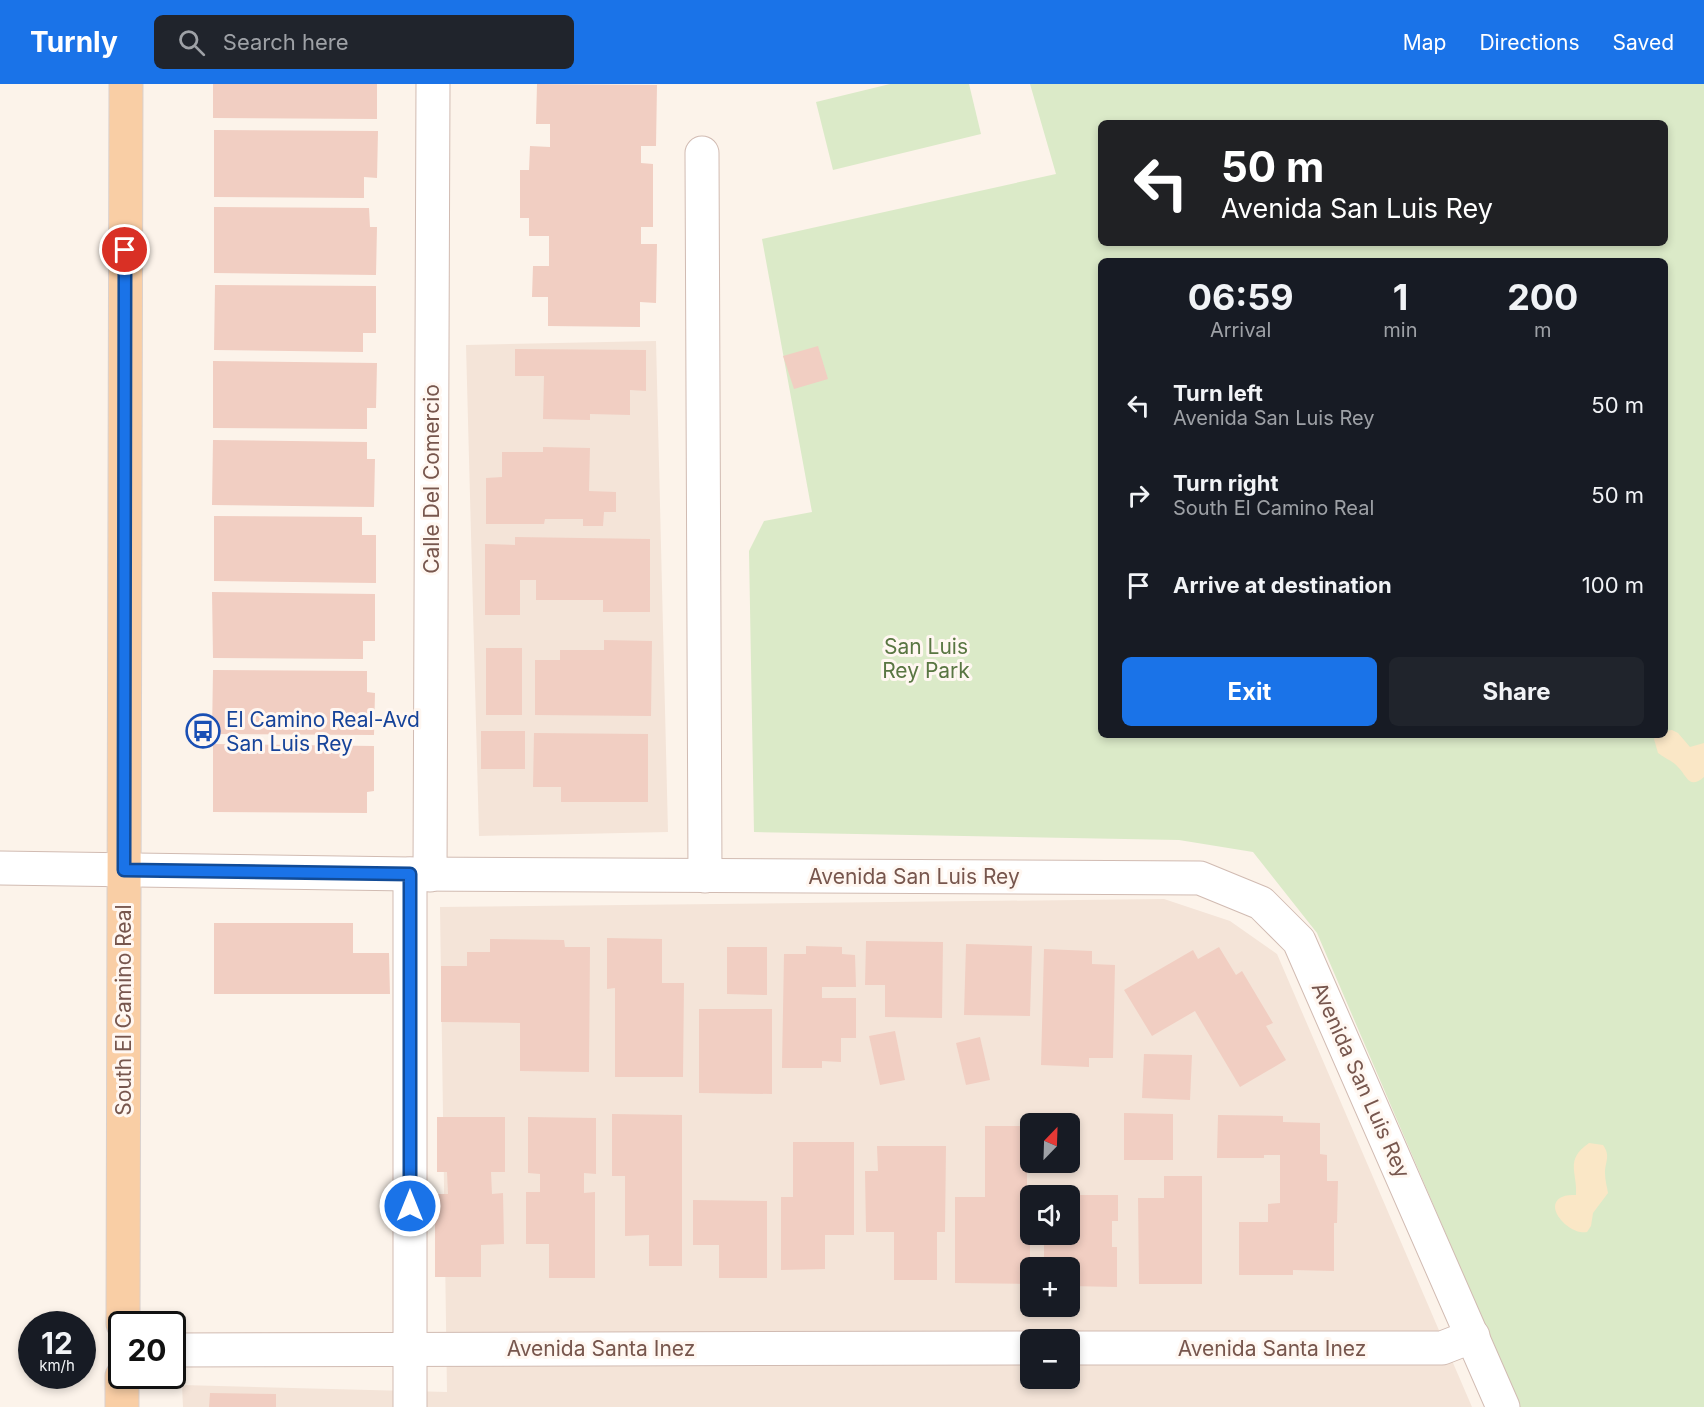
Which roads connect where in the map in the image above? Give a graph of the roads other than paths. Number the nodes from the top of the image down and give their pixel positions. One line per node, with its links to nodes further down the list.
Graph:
1 (126, 84): 5 (main road, South El Camino Real)
2 (433, 84): 6 (street, Calle Del Comercio)
3 (702, 153): 7 (street)
4 (15, 868): 5 (street, Avenida San Luis Rey)
5 (124, 870): 6 (street, Avenida San Luis Rey); 8 (main road, South El Camino Real)
6 (420, 874): 7 (street, Avenida San Luis Rey); 10 (street, Calle Del Comercio)
7 (705, 876): 9 (street, Avenida San Luis Rey)
8 (123, 1311)
9 (1473, 1336): 12 (street, Avenida Santa Inez); 17 (street, Avenida San Luis Rey)
10 (410, 1348): 11 (street, Avenida Santa Inez); 13 (street, Avenida Santa Inez); 16 (street, Calle Del Comercio)
11 (1020, 1348)
12 (1080, 1348)
13 (186, 1350)
14 (122, 1389): 15 (main road)
15 (122, 1407)
16 (410, 1407)
17 (1503, 1407)

